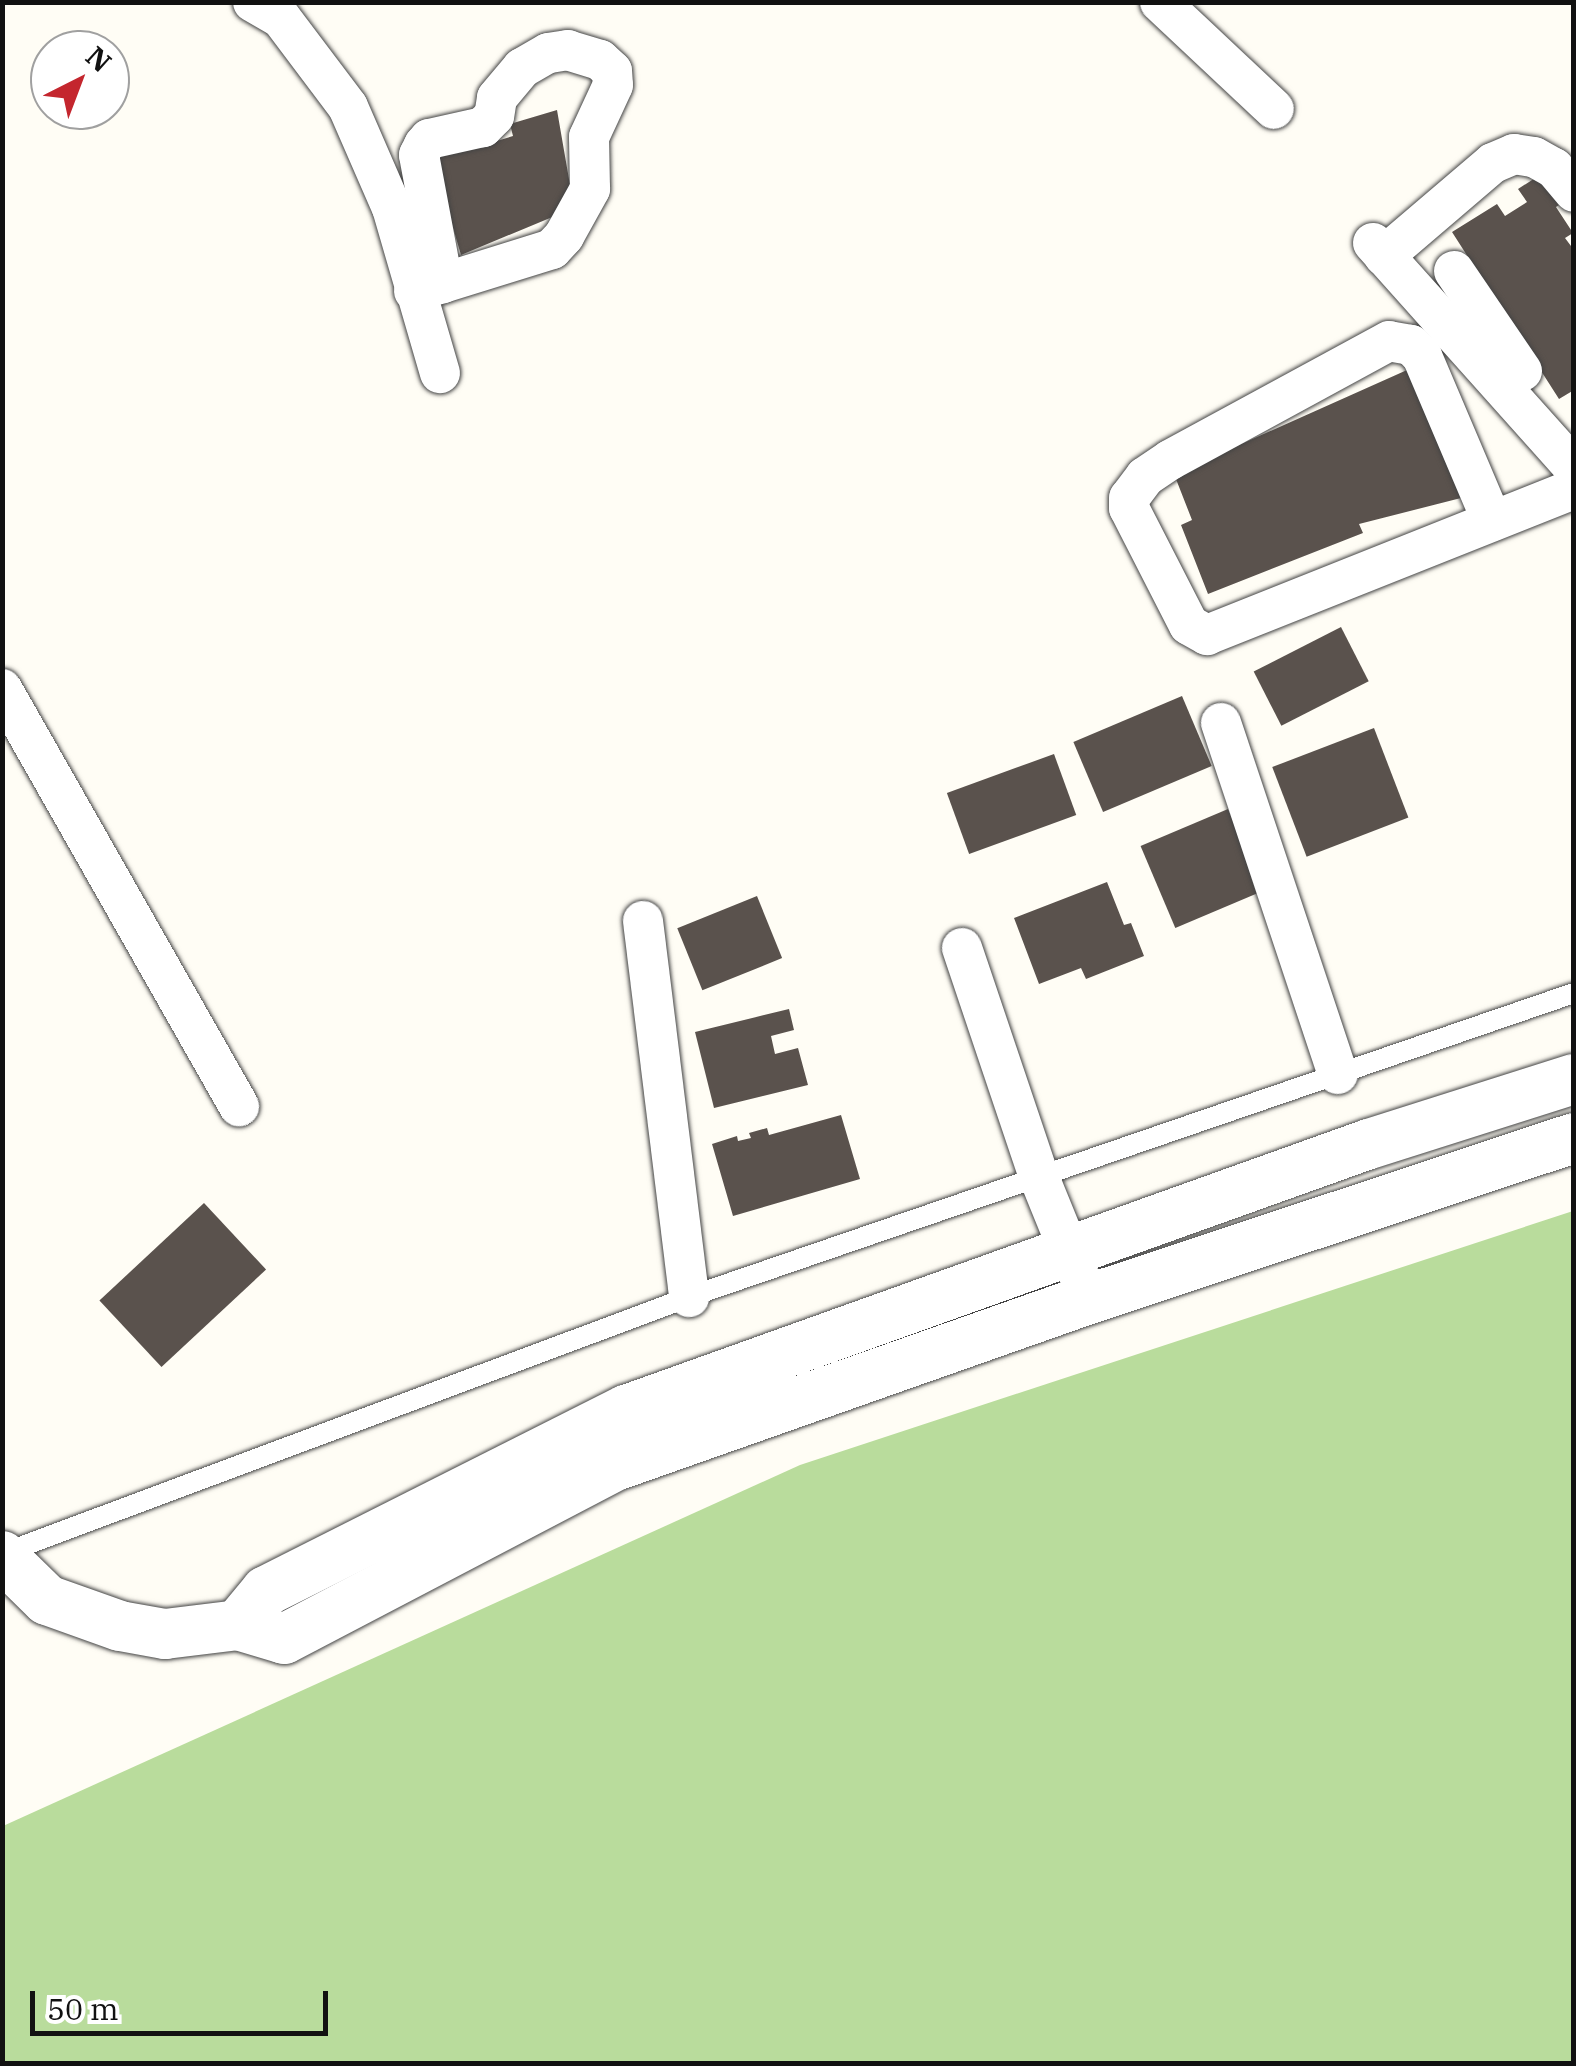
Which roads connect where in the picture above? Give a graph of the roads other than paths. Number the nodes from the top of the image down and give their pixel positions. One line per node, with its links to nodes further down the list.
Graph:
1 (253, 2): 6 (street)
2 (1160, 2): 3 (street)
3 (1274, 110)
4 (1574, 192): 7 (street)
5 (1454, 271): 7 (street)
6 (428, 287): 6 (street); 9 (street)
7 (1484, 344): 8 (street); 10 (street)
8 (1522, 371)
9 (440, 373)
10 (1567, 448)
11 (1574, 489): 12 (street)
12 (1492, 522): 12 (street)
13 (2, 689): 20 (street)
14 (1221, 723): 18 (street)
15 (643, 921): 24 (street)
16 (962, 948): 22 (street)
17 (1574, 993): 18 (lane)
18 (1338, 1074): 22 (lane)
19 (1574, 1080): 23 (street)
20 (238, 1106)
21 (1574, 1138): 25 (street)
22 (1039, 1177): 23 (street); 24 (lane)
23 (1069, 1250): 25 (street); 27 (street)
24 (689, 1297): 26 (lane)
25 (1089, 1298): 27 (street)
26 (2, 1554): 27 (street)
27 (238, 1625)

